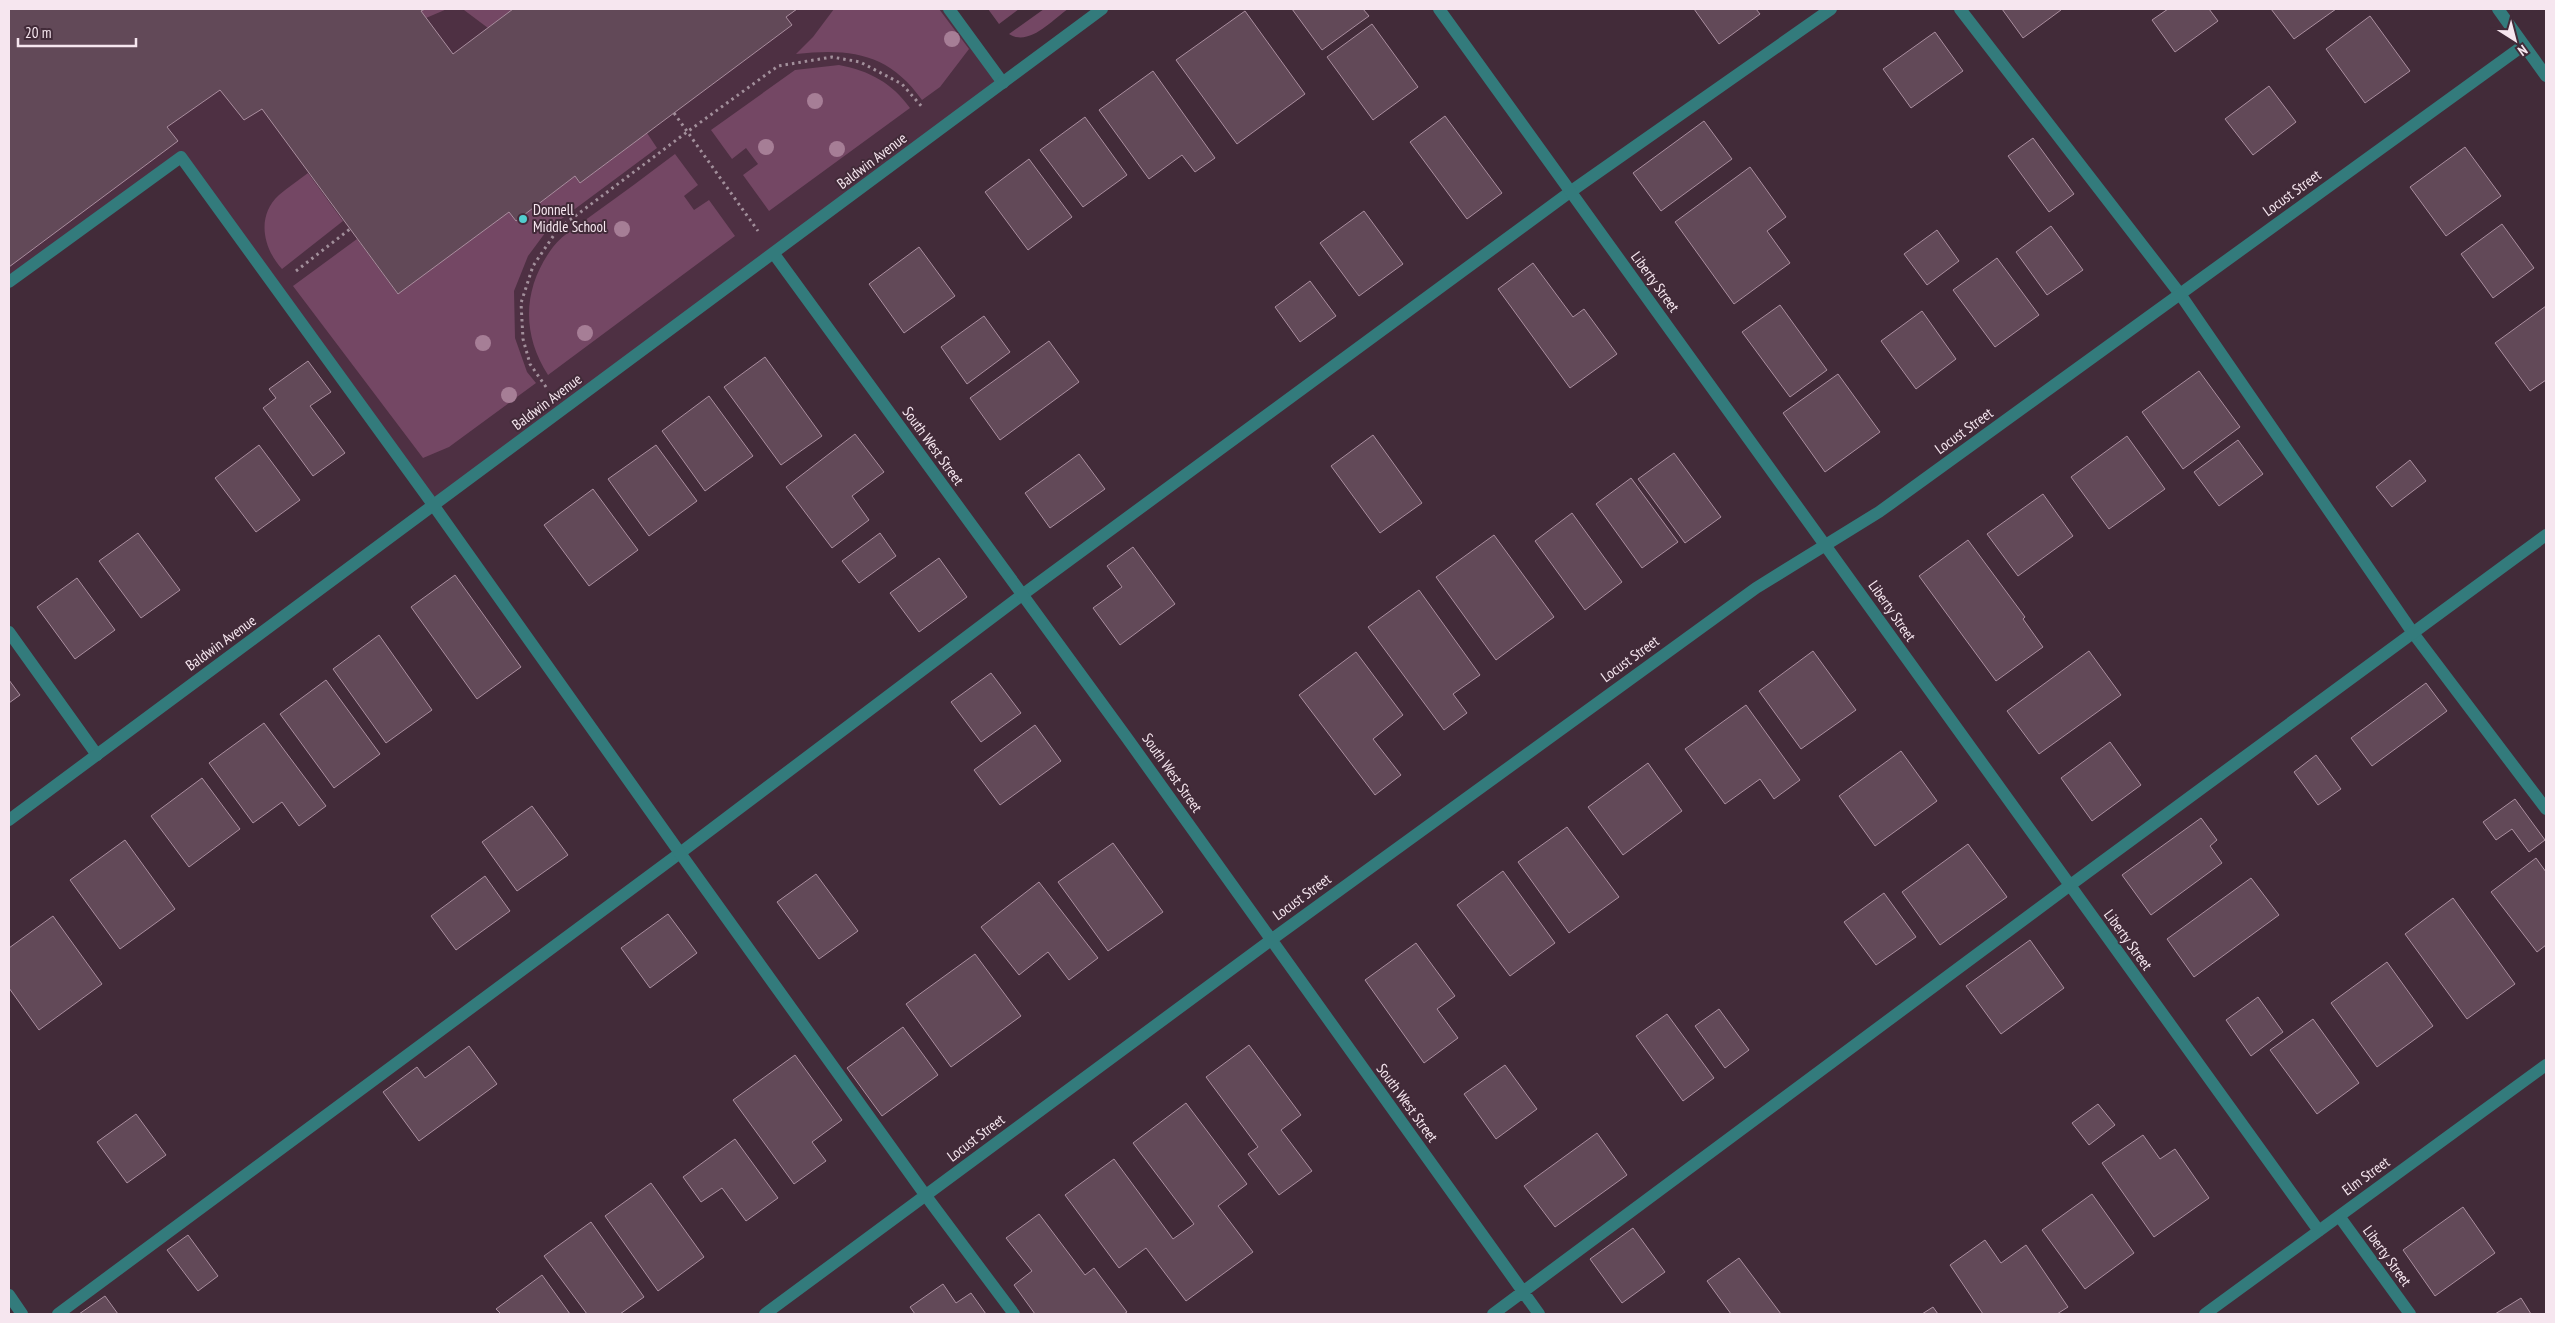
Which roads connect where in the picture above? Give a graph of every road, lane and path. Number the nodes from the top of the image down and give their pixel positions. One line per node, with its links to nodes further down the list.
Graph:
1 (949, 9): 9 (street)
2 (1102, 9): 9 (street, Baldwin Avenue)
3 (1439, 9): 13 (street, Liberty Street)
4 (1830, 9): 13 (street)
5 (1960, 9): 18 (street)
6 (2498, 9): 7 (street)
7 (2524, 45): 8 (street); 18 (street, Locust Street)
8 (2546, 76)
9 (1003, 83): 15 (street, Baldwin Avenue)
10 (923, 109): 12 (path)
11 (674, 114): 12 (path)
12 (687, 132): 15 (path); 19 (path)
13 (1570, 192): 22 (street, Liberty Street); 23 (street)
14 (350, 229): 17 (path)
15 (774, 254): 20 (street, Baldwin Avenue); 23 (street, South West Street)
16 (9, 282): 17 (street)
17 (276, 287): 20 (street)
18 (2180, 294): 22 (street, Locust Street); 25 (street)
19 (546, 387)
20 (434, 506): 26 (street, Baldwin Avenue); 29 (street)
21 (2546, 535): 25 (street)
22 (1825, 545): 30 (street, Liberty Street); 31 (street, Locust Street)
23 (1022, 596): 29 (street); 31 (street, South West Street)
24 (9, 632): 26 (street)
25 (2413, 632): 27 (street); 30 (street)
26 (97, 755): 28 (street, Baldwin Avenue)
27 (2546, 809)
28 (9, 820)
29 (680, 854): 33 (street); 39 (street)
30 (2069, 886): 35 (street, Liberty Street); 36 (street)
31 (1271, 940): 33 (street, Locust Street); 36 (street, South West Street)
32 (2546, 1064): 34 (street, Elm Street)
33 (926, 1196): 40 (street, Locust Street); 41 (street)
34 (2339, 1216): 35 (street, Elm Street); 45 (street, Liberty Street)
35 (2319, 1231): 44 (street, Elm Street)
36 (1523, 1292): 42 (street); 43 (street, South West Street)
37 (9, 1295): 38 (street)
38 (22, 1314)
39 (58, 1314)
40 (765, 1314)
41 (1014, 1314)
42 (1493, 1314)
43 (1539, 1314)
44 (2205, 1314)
45 (2410, 1314)

